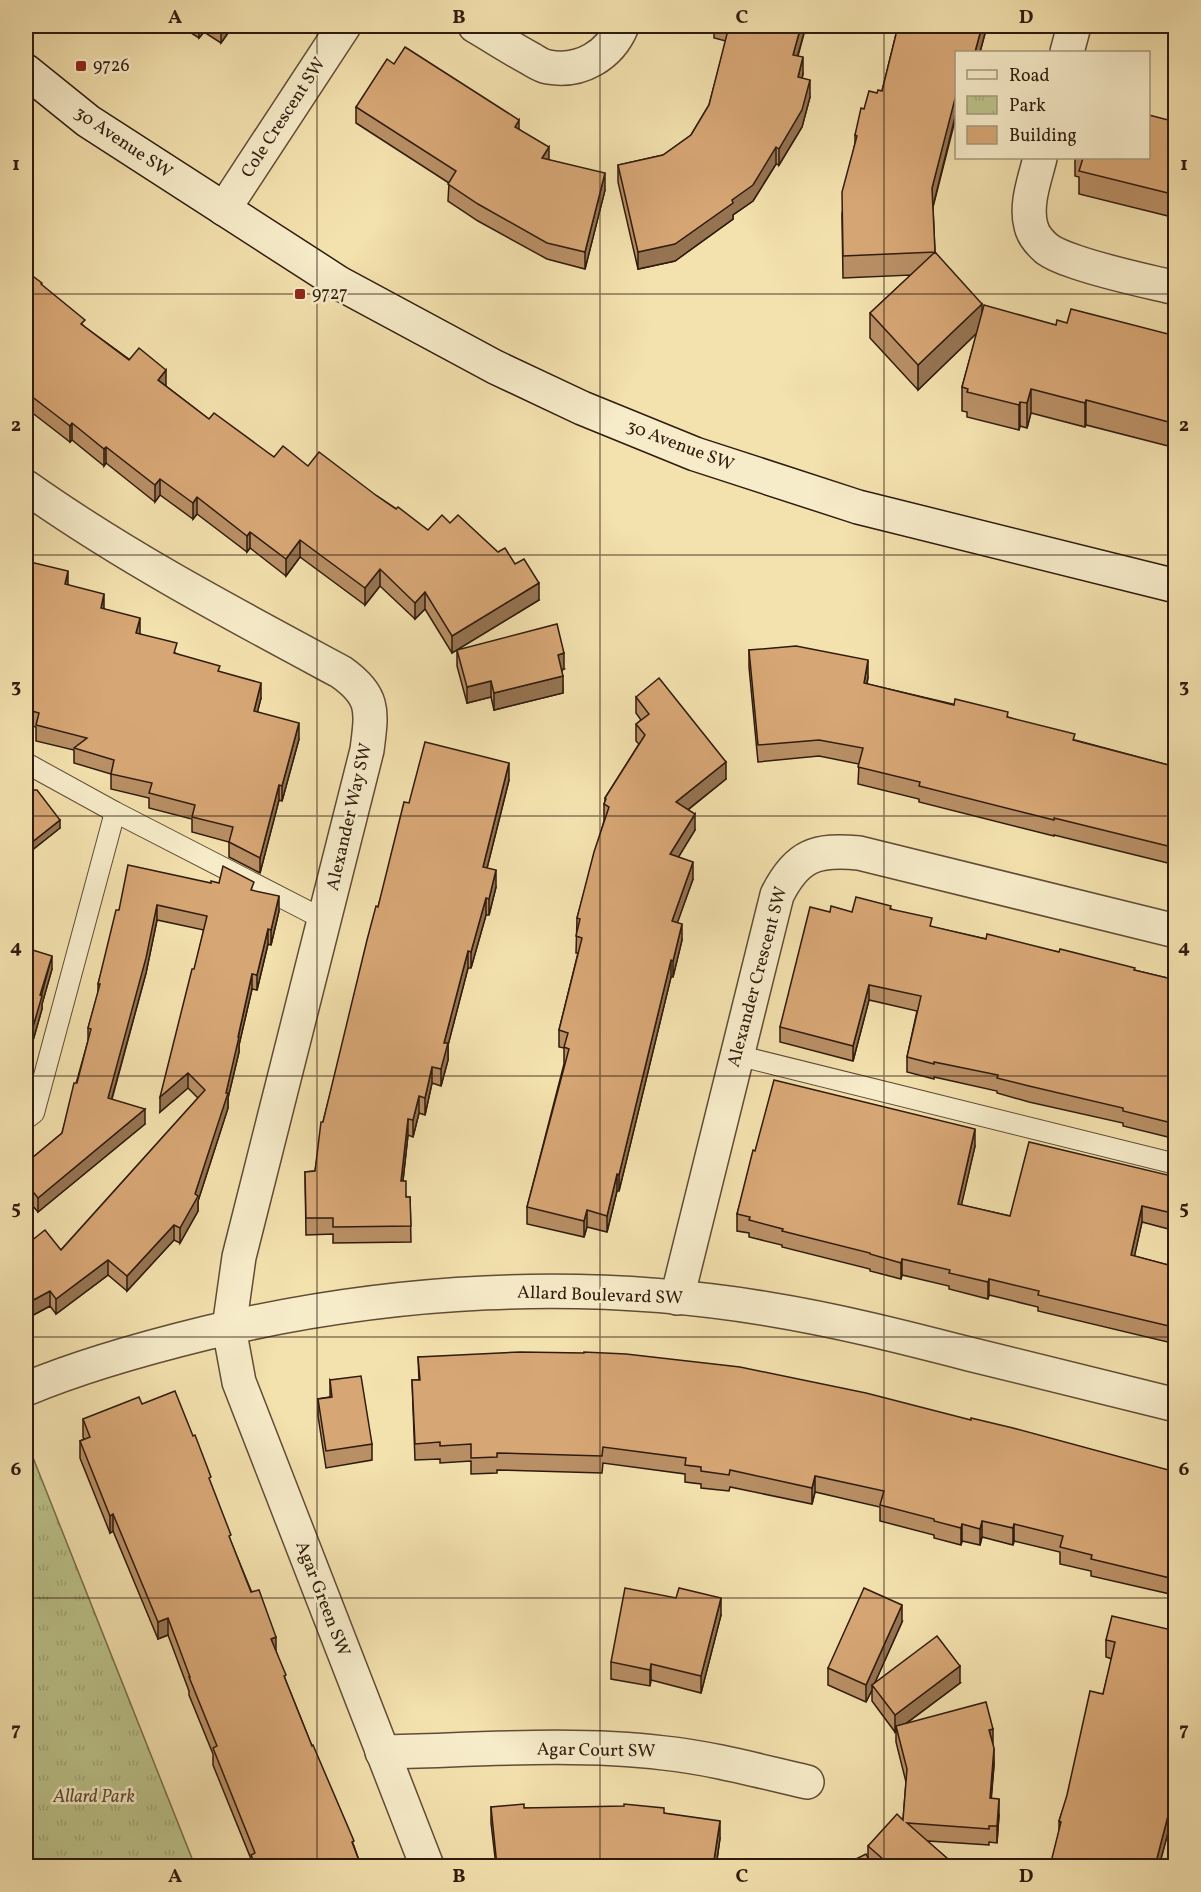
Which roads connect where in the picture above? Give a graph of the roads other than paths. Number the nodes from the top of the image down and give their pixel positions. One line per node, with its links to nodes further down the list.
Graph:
1 (344, 26): 9 (street, Cole Crescent SW)
2 (475, 26): 3 (street)
3 (622, 26)
4 (1074, 26): 5 (street)
5 (1067, 51)
6 (26, 71): 9 (street, 30 Avenue SW)
7 (26, 88): 9 (street, 30 Avenue SW)
8 (1040, 159): 10 (street)
9 (224, 209): 12 (street, 30 Avenue SW)
10 (1176, 288)
11 (26, 487): 15 (street, Alexander Way SW)
12 (1176, 586)
13 (26, 763): 14 (lane)
14 (115, 812): 15 (lane); 18 (lane)
15 (325, 920): 21 (street, Alexander Way SW)
16 (1176, 932): 17 (street, Alexander Crescent SW)
17 (736, 1055): 19 (lane); 20 (street, Alexander Crescent SW)
18 (26, 1119)
19 (1176, 1164)
20 (677, 1298): 21 (street, Allard Boulevard SW); 23 (street, Allard Boulevard SW)
21 (229, 1328): 22 (street, Allard Boulevard SW); 24 (street, Agar Green SW)
22 (26, 1389)
23 (1176, 1405)
24 (382, 1752): 25 (street, Agar Court SW); 26 (street, Agar Green SW)
25 (807, 1782)
26 (427, 1866)

